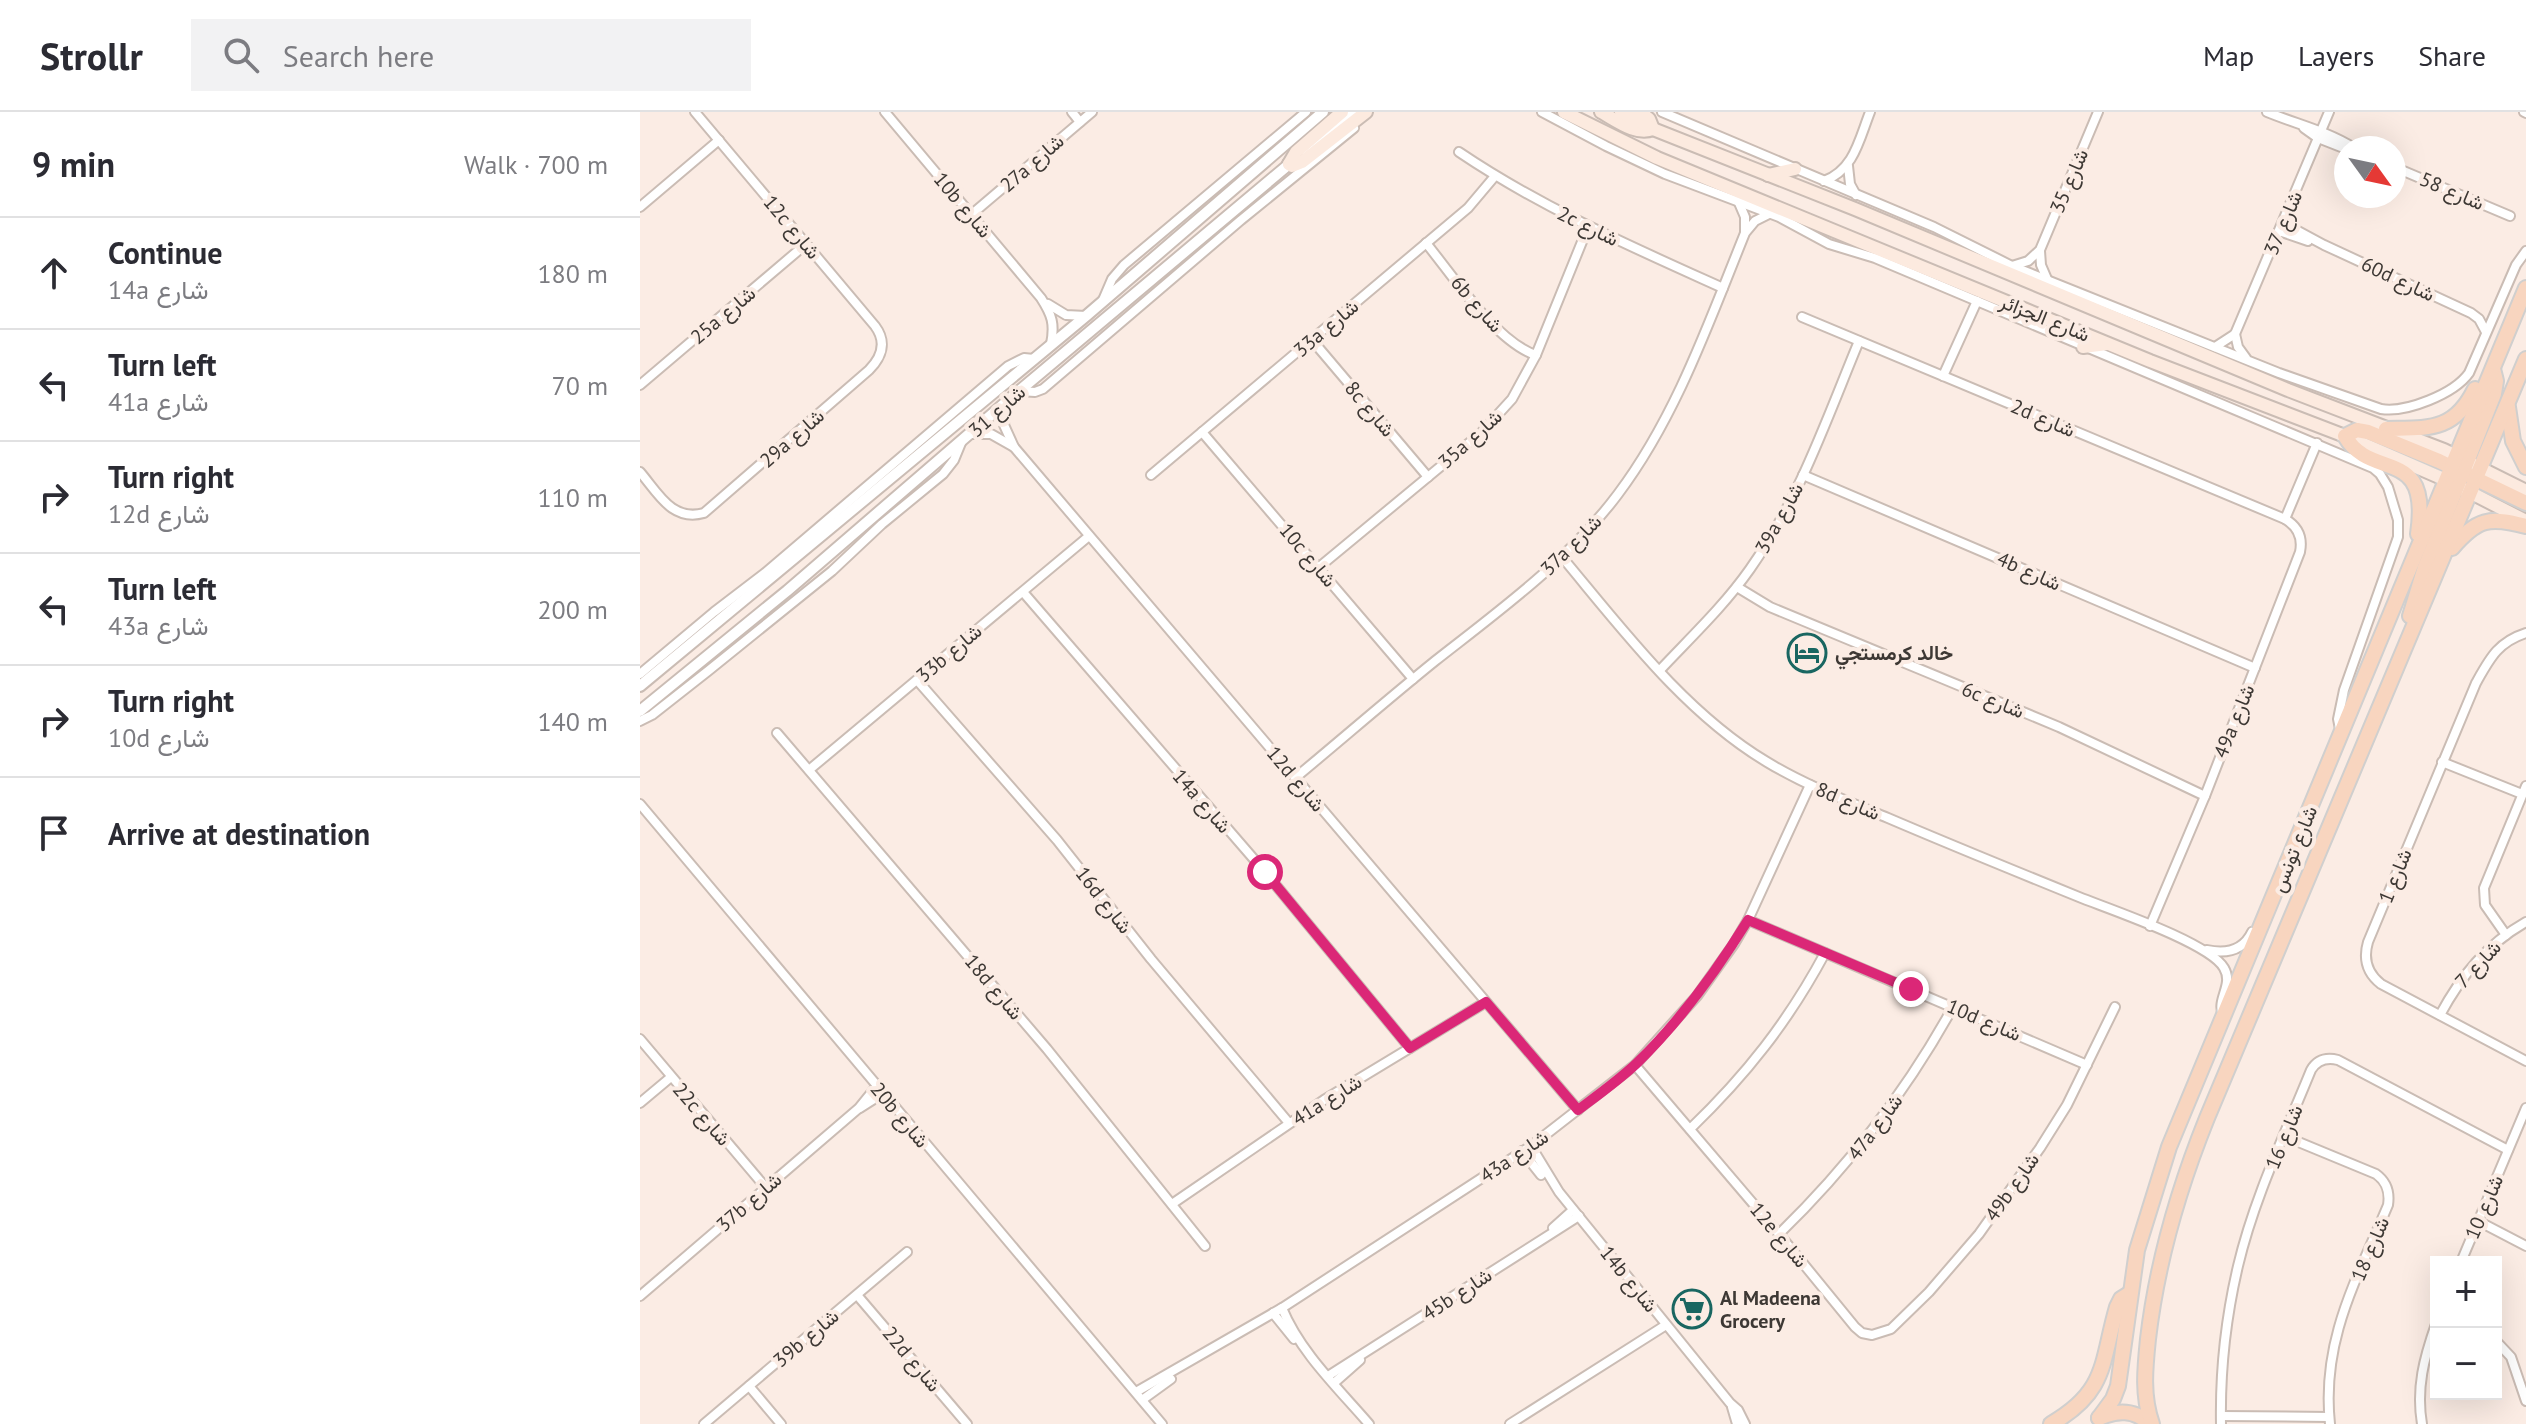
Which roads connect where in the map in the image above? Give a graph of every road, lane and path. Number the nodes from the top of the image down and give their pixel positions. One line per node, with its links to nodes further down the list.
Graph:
1 (695, 112): 26 (street, 12c شارع)
2 (885, 112): 42 (street, 10b شارع)
3 (1072, 112): 21 (street)
4 (1092, 112): 21 (street, 27a شارع)
5 (1306, 112): 25 (street)
6 (1323, 112): 24 (street, شارع 31)
7 (1342, 112): 31 (main road)
8 (1354, 112): 31 (street, شارع 31)
9 (1366, 112): 31 (main road)
10 (1374, 112): 81 (street)
11 (1542, 112): 35 (street)
12 (1564, 112): 30 (main road, شارع الجزائر)
13 (1601, 112): 22 (main road)
14 (1621, 112): 22 (main road, شارع الجزائر)
15 (1640, 112): 22 (main road)
16 (1662, 112): 33 (street)
17 (1870, 112): 32 (street)
18 (2098, 112): 50 (street, شارع 35)
19 (2267, 112): 23 (street)
20 (2329, 112): 23 (street, شارع 37)
21 (1080, 122): 42 (street, 27a شارع)
22 (1653, 129): 36 (main road, شارع الجزائر)
23 (2320, 135): 27 (street); 28 (street); 46 (street, شارع 37)
24 (1293, 137): 25 (street); 57 (street, شارع 31)
25 (1276, 139): 57 (street)
26 (719, 140): 41 (street); 49 (street, 12c شارع)
27 (2334, 140)
28 (2334, 143)
29 (1459, 152): 37 (street, 2c شارع)
30 (1657, 158): 35 (main road); 68 (main road, شارع الجزائر)
31 (1289, 164): 81 (street, شارع 31)
32 (1848, 165): 38 (street); 39 (street)
33 (1795, 169): 36 (main road); 38 (street)
34 (2406, 172): 44 (street, شارع 58)
35 (1665, 174): 40 (street)
36 (1768, 175): 80 (main road, شارع الجزائر)
37 (1495, 176): 45 (street, 2c شارع); 48 (street, 33a شارع)
38 (1823, 181): 39 (street)
39 (1856, 195): 52 (street)
40 (1739, 202): 43 (street); 47 (street)
41 (640, 207)
42 (972, 214): 56 (street, 10b شارع)
43 (1769, 214): 47 (street, 37a شارع); 58 (street)
44 (2510, 216)
45 (1588, 227): 54 (street, 2c شارع); 72 (street, 35a شارع)
46 (2281, 227): 60 (street, 60d شارع); 64 (street, شارع 37)
47 (1745, 233): 54 (street, 37a شارع)
48 (1426, 243): 65 (street, 33a شارع); 72 (street, 6b شارع)
49 (806, 244): 69 (street, 12c شارع); 79 (street, 25a شارع)
50 (2040, 250): 52 (street); 53 (street)
51 (2526, 251): 59 (street)
52 (2012, 266): 53 (street)
53 (2047, 279): 71 (street)
54 (1723, 288): 103 (street, 37a شارع)
55 (2526, 288): 76 (main road, شارع تونس)
56 (1041, 298): 61 (street, 10b شارع); 67 (street, 10b شارع)
57 (1103, 300): 61 (street, شارع 31)
58 (1977, 301): 70 (street); 78 (street)
59 (2496, 310): 60 (street); 63 (street)
60 (2471, 313): 63 (street, 60d شارع)
61 (1086, 316): 67 (street, شارع 31)
62 (1802, 317): 66 (street, 2d شارع)
63 (2486, 332): 77 (street)
64 (2235, 334): 71 (street); 75 (street)
65 (1312, 340): 85 (street, 33a شارع); 96 (street, 8c شارع)
66 (1859, 341): 78 (street, 2d شارع); 95 (street, 39a شارع)
67 (1051, 344): 73 (street, شارع 31)
68 (2108, 344): 70 (main road); 87 (main road, شارع الجزائر)
69 (883, 346): 92 (street, 29a شارع)
70 (2083, 347): 89 (street)
71 (2215, 347): 75 (street)
72 (1536, 355): 96 (street, 35a شارع)
73 (1034, 359): 112 (street, شارع 31); 113 (street)
74 (2526, 359): 82 (main road, شارع تونس)
75 (2250, 362): 77 (street)
76 (2493, 368): 84 (main road); 93 (main road, شارع تونس)
77 (2279, 373): 80 (main road)
78 (1943, 376): 99 (street, 2d شارع)
79 (640, 385)
80 (2288, 390): 84 (main road, شارع الجزائر)
81 (1019, 391): 83 (street, شارع 31)
82 (2509, 399): 91 (main road); 93 (main road, شارع تونس)
83 (1006, 402): 86 (street, شارع 31); 90 (street, 12d شارع)
84 (2386, 429): 93 (main road, شارع الجزائر)
85 (1202, 432): 94 (street, 33a شارع); 105 (street, 10c شارع)
86 (970, 434): 88 (street, شارع 31); 90 (street, 12d شارع)
87 (2345, 436): 93 (main road); 102 (main road)
88 (961, 443): 118 (street, شارع 31); 119 (street)
89 (2317, 443): 99 (street); 121 (street)
90 (1014, 447): 101 (street, 12d شارع)
91 (2526, 467)
92 (640, 472)
93 (2463, 473): 97 (main road, شارع الجزائر); 98 (main road); 100 (main road, شارع الجزائر); 102 (main road, شارع تونس); 104 (main road, شارع تونس); 109 (main road)
94 (1151, 475)
95 (1803, 475): 106 (street, 39a شارع); 110 (street, 4b شارع)
96 (1428, 477): 105 (street, 35a شارع)
97 (2526, 491)
98 (2526, 503)
99 (2285, 519): 110 (street, 49a شارع)
100 (2526, 524): 104 (main road)
101 (1089, 536): 107 (street, 33b شارع); 124 (street, 12d شارع)
102 (2415, 554): 121 (main road, شارع تونس)
103 (1562, 557): 111 (street, 8d شارع); 114 (street, 37a شارع)
104 (2441, 561): 109 (main road, شارع تونس)
105 (1318, 568): 114 (street, 10c شارع)
106 (1737, 587): 111 (street, 39a شارع); 127 (street, 6c شارع)
107 (1023, 592): 115 (street, 33b شارع); 142 (street, 14a شارع)
108 (2526, 633): 122 (street, شارع 1)
109 (2405, 647): 192 (main road, شارع تونس)
110 (2255, 668): 127 (street, 49a شارع)
111 (1660, 670): 125 (street, 8d شارع)
112 (657, 672): 116 (street, شارع 31); 117 (street)
113 (640, 674)
114 (1413, 679): 124 (street, 37a شارع)
115 (917, 680): 123 (street, 33b شارع); 151 (street, 16d شارع)
116 (640, 686)
117 (640, 695)
118 (640, 711)
119 (640, 721)
120 (777, 733): 123 (street, 18d شارع)
121 (2340, 735): 129 (main road, شارع تونس)
122 (2442, 762): 126 (street); 139 (street, شارع 1)
123 (809, 770): 157 (street, 18d شارع)
124 (1295, 778): 136 (street, 12d شارع)
125 (1810, 785): 130 (street, 43a شارع); 132 (street, 8d شارع)
126 (2524, 790): 133 (street)
127 (2205, 796): 132 (street, 49a شارع)
128 (640, 804): 147 (street, 20b شارع)
129 (2270, 906): 134 (street, 8d شارع); 140 (main road, شارع تونس)
130 (1748, 920): 135 (street, 10d شارع); 144 (street, 43a شارع)
131 (2526, 922): 133 (street, شارع 7)
132 (2150, 926): 134 (street, 8d شارع)
133 (2506, 935): 139 (street, شارع 7)
134 (2200, 949): 140 (street, 8d شارع)
135 (1825, 953): 137 (street, 10d شارع); 152 (street)
136 (1486, 1002): 142 (street, 41a شارع); 150 (street, 12d شارع)
137 (1953, 1007): 145 (street, 10d شارع); 160 (street, 47a شارع)
138 (2115, 1007): 145 (street, 49b شارع)
139 (2440, 1015): 143 (street, شارع 1)
140 (2224, 1016): 165 (main road, شارع تونس)
141 (640, 1039): 146 (street, 22c شارع)
142 (1410, 1048): 151 (street, 41a شارع)
143 (2526, 1061)
144 (1635, 1065): 150 (street, 43a شارع); 152 (street, 12e شارع)
145 (2087, 1065): 172 (street, 49b شارع)
146 (671, 1077): 148 (street); 156 (street, 22c شارع)
147 (879, 1090): 156 (street, 37b شارع); 177 (street, 20b شارع)
148 (640, 1103)
149 (2526, 1108): 155 (street, شارع 10)
150 (1578, 1110): 154 (street, 43a شارع)
151 (1289, 1123): 157 (street, 41a شارع)
152 (1690, 1129): 160 (street, 12e شارع)
153 (2284, 1136): 155 (street, شارع 16); 180 (street, شارع 16); 182 (street, شارع 18)
154 (1526, 1149): 158 (street, 14b شارع); 168 (street, 43a شارع)
155 (2508, 1150): 159 (street, شارع 10)
156 (766, 1188): 167 (street, 37b شارع)
157 (1172, 1204): 161 (street, 18d شارع)
158 (1576, 1213): 170 (street, 14b شارع); 175 (street, 45b شارع)
159 (2478, 1221): 162 (street); 164 (street, شارع 10)
160 (1779, 1234): 172 (street, 12e شارع)
161 (1205, 1246)
162 (2526, 1246)
163 (907, 1252): 166 (street, 39b شارع)
164 (2463, 1256)
165 (2129, 1294): 181 (main road, شارع تونس); 191 (main road)
166 (857, 1295): 176 (street, 39b شارع); 185 (street, 22d شارع)
167 (640, 1296)
168 (1282, 1308): 169 (street, 43a شارع); 174 (street)
169 (1273, 1313): 174 (street); 177 (street, 43a شارع)
170 (1664, 1322): 179 (street, 14b شارع); 188 (street)
171 (2435, 1328): 193 (street)
172 (1872, 1335)
173 (2502, 1347): 178 (street)
174 (1311, 1356): 175 (street)
175 (1331, 1379): 187 (street)
176 (749, 1386): 183 (street, 39b شارع); 184 (street)
177 (1139, 1396): 186 (street, 20b شارع)
178 (2526, 1401)
179 (1730, 1403): 189 (street, 14b شارع); 190 (street, 14b شارع)
180 (2221, 1420): 182 (street)
181 (2096, 1421): 192 (main road)
182 (2330, 1421)
183 (704, 1424)
184 (781, 1424)
185 (967, 1424)
186 (1162, 1424)
187 (1369, 1424)
188 (1510, 1424)
189 (1737, 1424)
190 (1745, 1424)
191 (2051, 1424)
192 (2151, 1424)
193 (2422, 1424)

